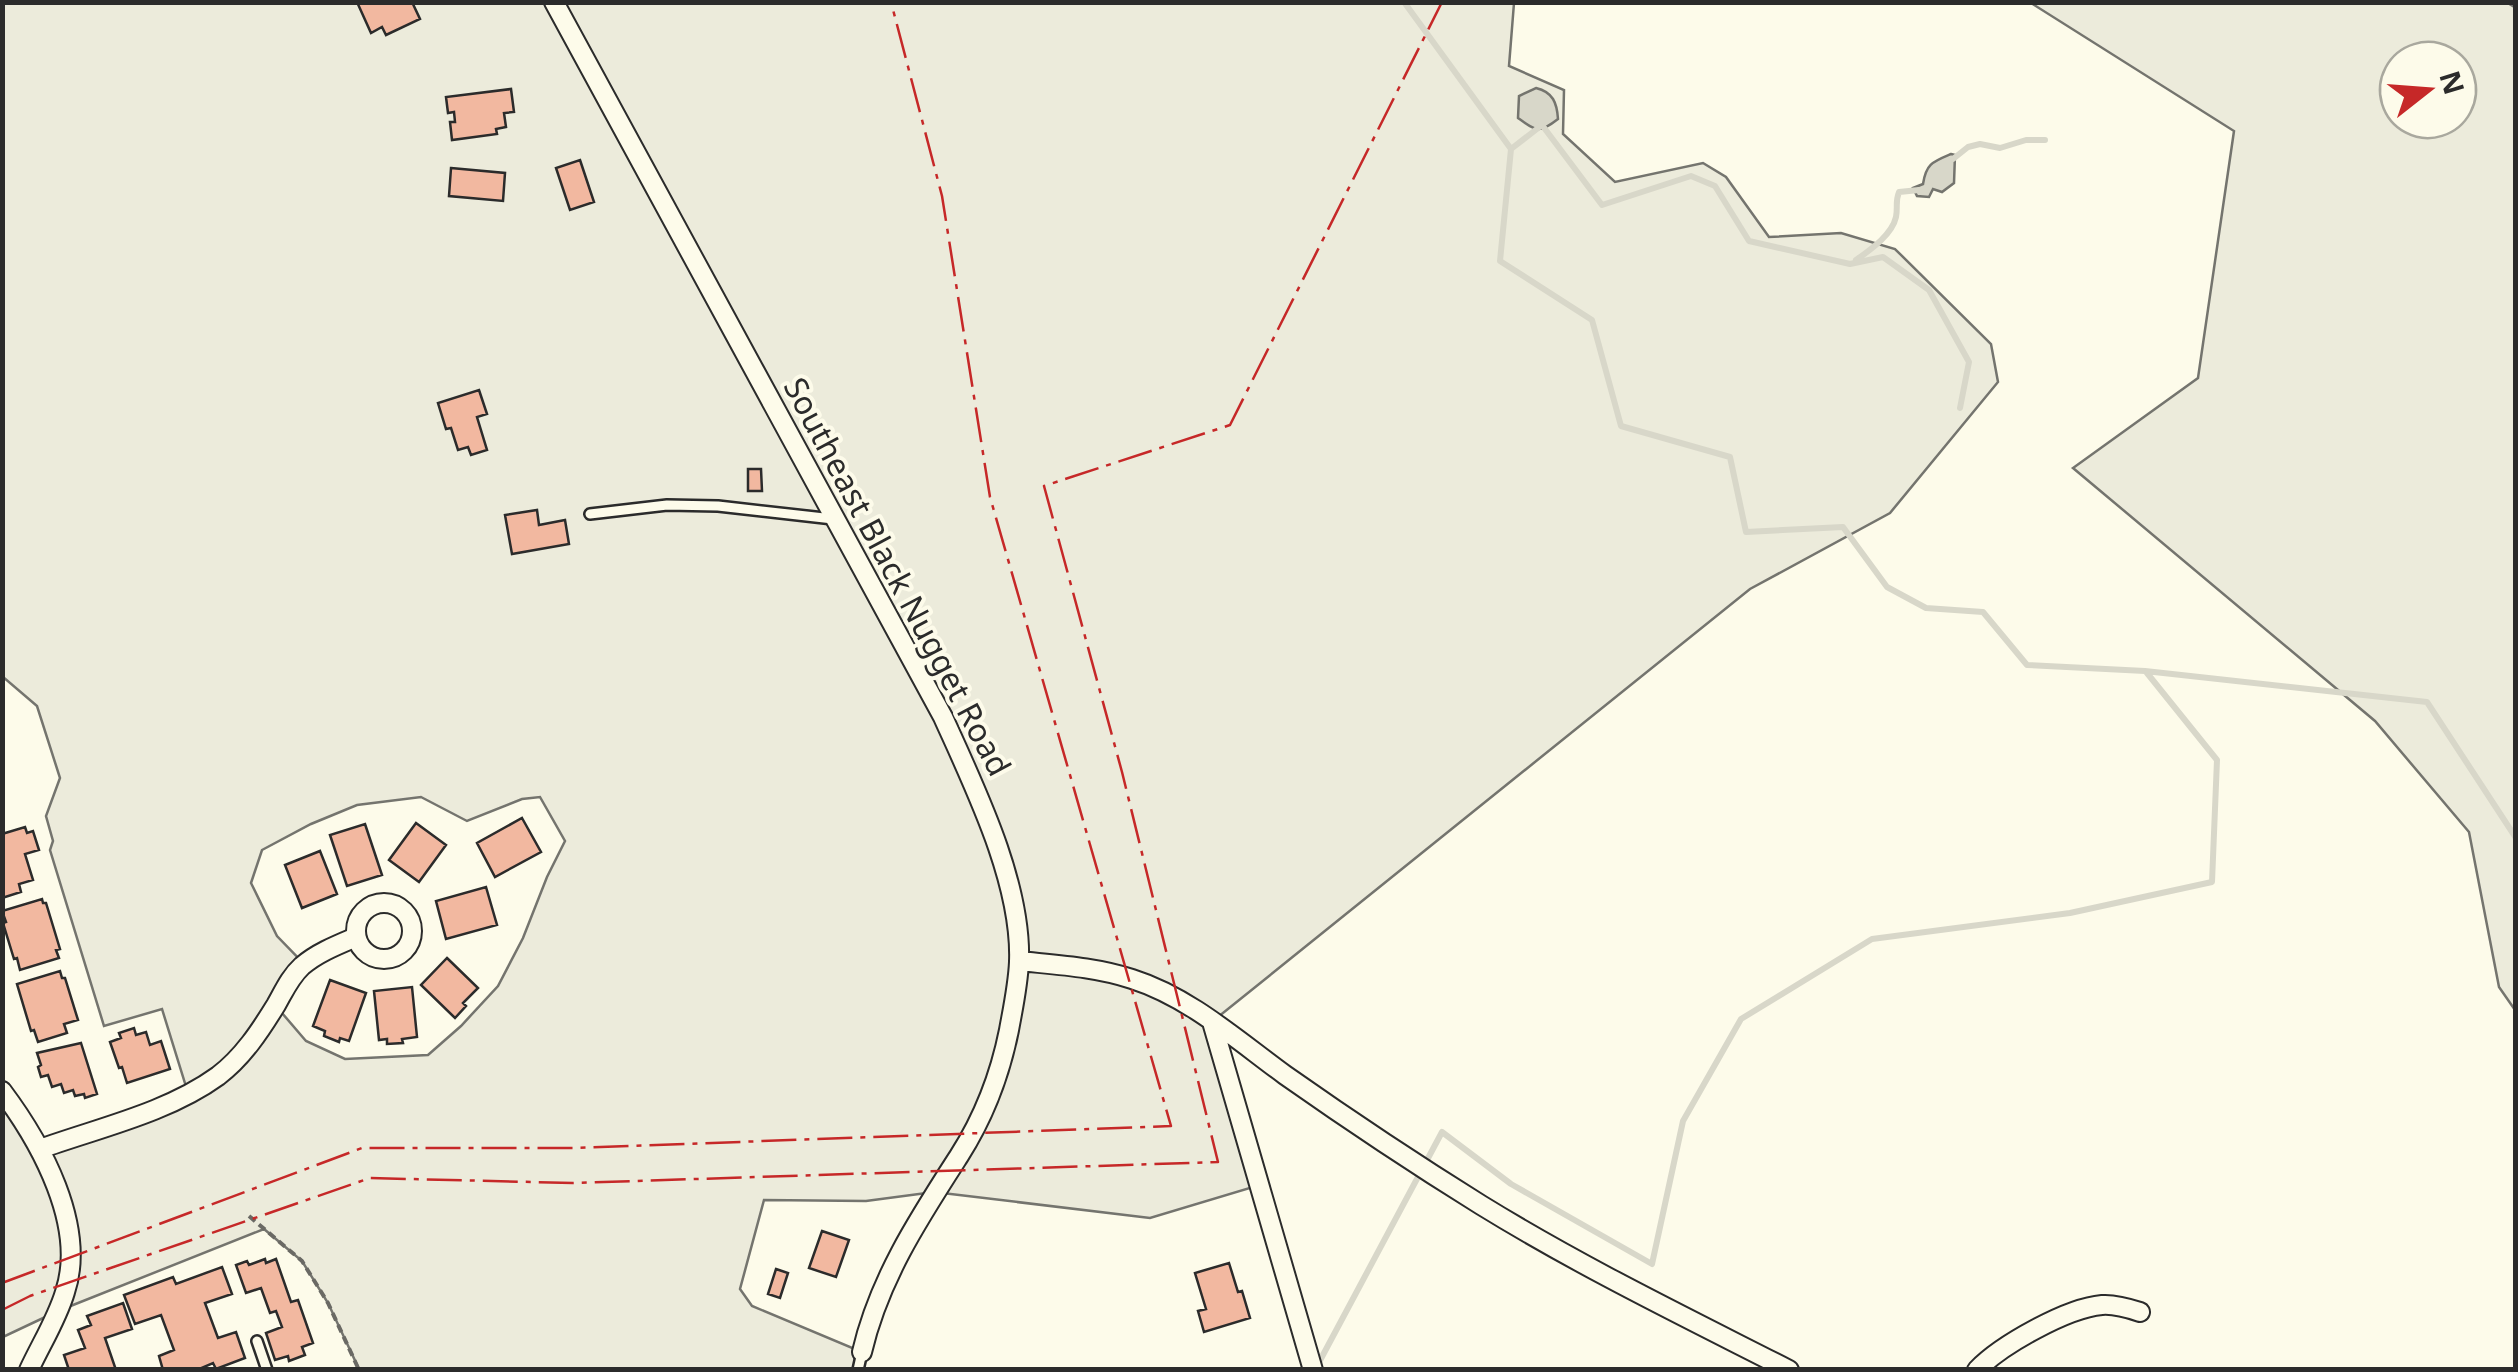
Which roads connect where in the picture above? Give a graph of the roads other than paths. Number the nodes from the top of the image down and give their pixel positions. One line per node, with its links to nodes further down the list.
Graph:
1 (554, 2): 3 (street, Southeast Black Nugget Road)
2 (590, 514): 3 (lane)
3 (836, 519): 5 (street, Southeast Black Nugget Road)
4 (356, 937): 8 (street)
5 (1019, 961): 6 (street); 11 (street, Southeast Black Nugget Road)
6 (1212, 1021): 14 (street); 15 (street)
7 (2, 1091): 8 (street)
8 (40, 1149): 12 (street)
9 (2140, 1312): 16 (street)
10 (257, 1341): 13 (lane)
11 (860, 1361)
12 (29, 1370)
13 (267, 1370)
14 (1313, 1370)
15 (1788, 1370)
16 (1977, 1370)

